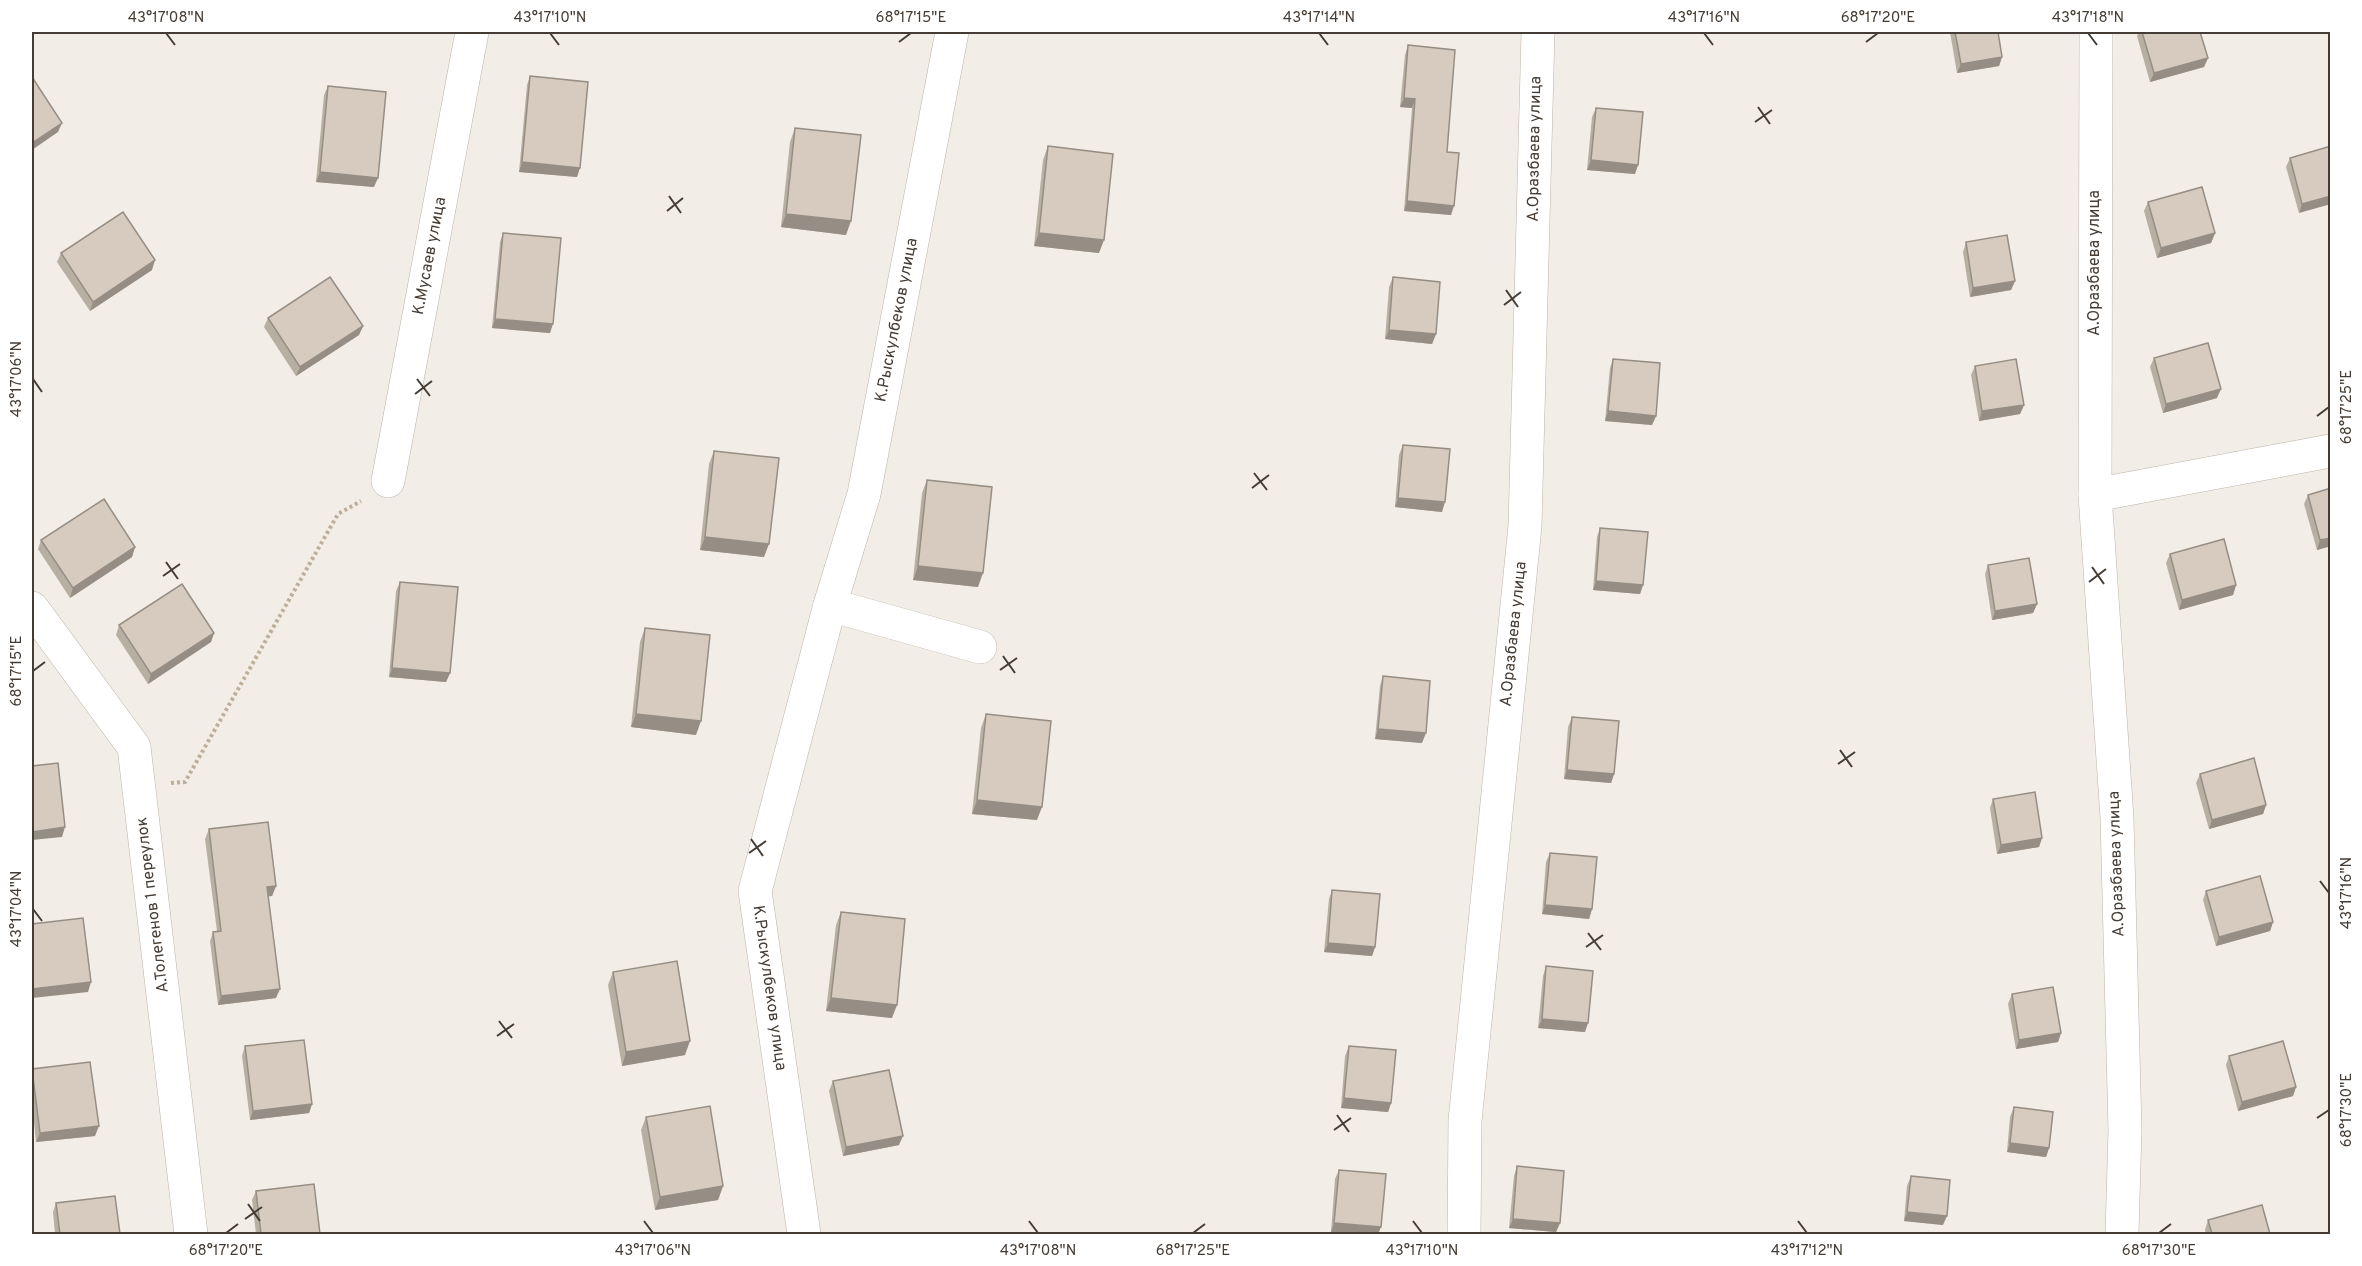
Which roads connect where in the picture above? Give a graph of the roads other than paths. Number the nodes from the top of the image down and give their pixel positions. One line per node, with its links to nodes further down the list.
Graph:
1 (472, 32): 6 (street, К.Мусаев улица)
2 (952, 32): 8 (street, К.Рыскулбеков улица)
3 (1538, 32): 13 (street, А.Оразбаева улица)
4 (2096, 32): 7 (street, А.Оразбаева улица)
5 (2331, 451): 7 (street)
6 (388, 481)
7 (2095, 495): 14 (street, А.Оразбаева улица)
8 (830, 605): 10 (street); 12 (street, К.Рыскулбеков улица)
9 (32, 608): 11 (street, А.Толегенов 1 переулок)
10 (980, 647)
11 (191, 1234)
12 (804, 1234)
13 (1464, 1234)
14 (2122, 1234)

